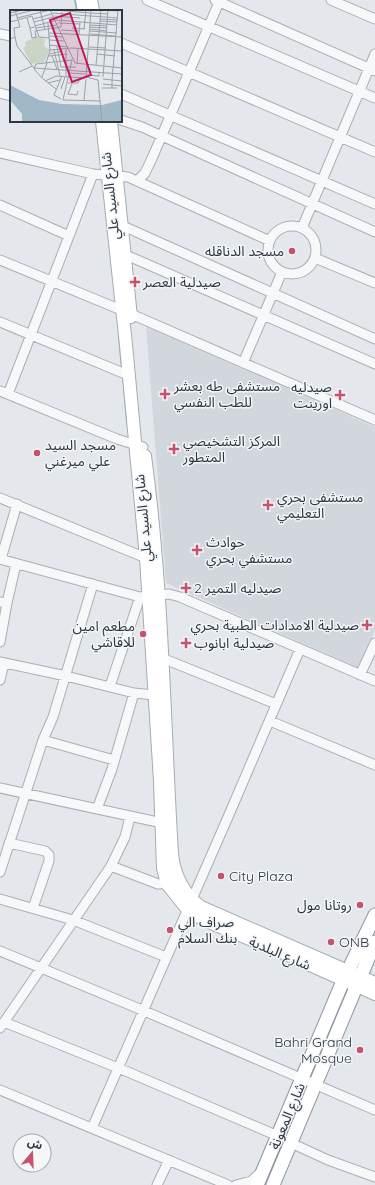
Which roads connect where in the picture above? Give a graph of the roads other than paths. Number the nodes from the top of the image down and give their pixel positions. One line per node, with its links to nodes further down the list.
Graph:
1 (82, 0): 6 (main road)
2 (91, 0): 7 (main road)
3 (147, 0): 9 (street)
4 (331, 0): 8 (street)
5 (218, 1): 9 (street); 14 (street)
6 (84, 10)
7 (93, 10)
8 (375, 19)
9 (208, 26): 15 (street); 16 (street)
10 (0, 34): 11 (street)
11 (10, 36)
12 (122, 43): 15 (street)
13 (375, 54): 14 (street)
14 (372, 69): 16 (street)
15 (188, 73): 21 (street); 26 (street)
16 (360, 91): 20 (street); 26 (street)
17 (0, 93): 19 (street)
18 (122, 94): 21 (street)
19 (10, 96)
20 (375, 98)
21 (170, 115): 25 (street); 31 (street)
22 (122, 120): 25 (street)
23 (102, 122): 30 (main road, شارع السيد علي)
24 (110, 122): 30 (main road, شارع السيد علي)
25 (161, 136): 32 (street); 33 (street)
26 (340, 137): 28 (street); 31 (street)
27 (0, 152): 29 (street)
28 (375, 152)
29 (93, 174): 30 (street); 39 (street)
30 (112, 175): 32 (street); 36 (main road, شارع السيد علي); 48 (main road, شارع السيد علي)
31 (322, 181): 33 (street); 34 (street)
32 (137, 182): 40 (street)
33 (312, 204): 37 (street); 38 (street)
34 (375, 204)
35 (0, 206): 39 (street)
36 (123, 226): 41 (main road, شارع السيد علي); 47 (street)
37 (302, 228): 40 (street); 42 (street)
38 (375, 232)
39 (69, 236): 45 (street)
40 (270, 241): 44 (street)
41 (126, 256): 48 (main road, شارع السيد علي); 49 (street)
42 (315, 258): 44 (street); 46 (street)
43 (0, 260): 45 (street)
44 (282, 272): 47 (street)
45 (51, 282): 48 (street); 51 (street)
46 (375, 283)
47 (273, 291): 49 (street); 52 (street)
48 (127, 312): 53 (street); 55 (main road, شارع السيد علي); 58 (main road, شارع السيد علي)
49 (263, 315): 53 (street); 54 (street)
50 (0, 322): 51 (street)
51 (30, 335): 55 (street); 56 (street)
52 (375, 339)
53 (243, 363): 57 (street)
54 (375, 364)
55 (129, 374): 58 (main road, شارع السيد علي)
56 (4, 393): 58 (street)
57 (375, 420)
58 (140, 447): 61 (main road, شارع السيد علي); 65 (main road, شارع السيد علي)
59 (0, 498): 60 (street)
60 (17, 504): 61 (street); 62 (street)
61 (146, 558): 65 (main road, شارع السيد علي)
62 (1, 559): 63 (street)
63 (16, 564): 64 (street); 66 (street)
64 (93, 584): 65 (street); 73 (street)
65 (149, 596): 69 (street); 70 (main road, شارع السيد علي); 76 (street); 78 (main road, شارع السيد علي)
66 (4, 602): 67 (street)
67 (0, 642)
68 (375, 643): 72 (street)
69 (300, 649): 72 (street); 79 (street)
70 (162, 658): 79 (street); 88 (main road, شارع السيد علي)
71 (2, 663): 73 (street); 74 (street)
72 (360, 675): 75 (street)
73 (66, 676): 76 (street); 81 (street)
74 (0, 680)
75 (375, 681)
76 (110, 686): 77 (street)
77 (134, 693): 78 (street); 82 (street)
78 (154, 695): 88 (main road, شارع السيد علي)
79 (276, 704): 80 (street)
80 (270, 721): 83 (street); 94 (street)
81 (44, 740): 82 (street); 85 (street)
82 (114, 760): 86 (street)
83 (375, 765)
84 (0, 788): 85 (street)
85 (26, 793): 86 (street); 89 (street)
86 (97, 809): 87 (street)
87 (130, 817): 88 (street); 90 (street)
88 (166, 824): 92 (main road, شارع السيد علي); 93 (main road, شارع السيد علي)
89 (10, 843): 91 (street); 96 (street)
90 (112, 866): 93 (street); 99 (street)
91 (0, 872)
92 (180, 882): 93 (street); 94 (main road, شارع السيد علي)
93 (166, 884): 97 (main road)
94 (192, 898): 97 (street); 102 (main road, شارع البلدية)
95 (0, 899): 96 (street)
96 (33, 908): 99 (street)
97 (187, 909): 102 (main road, شارع البلدية); 103 (street)
98 (375, 915): 105 (highway, شارع المعونة)
99 (73, 920): 103 (street); 104 (street)
100 (375, 942): 105 (highway, شارع المعونة)
101 (0, 951): 104 (street)
102 (290, 951): 105 (main road, شارع البلدية)
103 (166, 957): 108 (street)
104 (42, 968): 108 (street); 109 (street)
105 (352, 979): 106 (main road, شارع البلدية); 107 (main road, شارع البلدية); 111 (highway, شارع المعونة); 112 (highway, شارع المعونة)
106 (375, 984)
107 (375, 994)
108 (142, 1010): 110 (street); 111 (street)
109 (2, 1025): 110 (street)
110 (118, 1069): 115 (street); 116 (street)
111 (303, 1079): 112 (street); 116 (highway, شارع المعونة)
112 (316, 1084): 114 (street); 117 (highway, شارع المعونة)
113 (0, 1090): 115 (street)
114 (375, 1110)
115 (92, 1128): 118 (street)
116 (278, 1136): 119 (highway, شارع المعونة)
117 (291, 1143): 120 (street); 125 (highway, شارع المعونة)
118 (168, 1160): 121 (street); 122 (street)
119 (264, 1169): 123 (street); 124 (highway, شارع المعونة)
120 (375, 1178)
121 (157, 1185)
122 (228, 1185)
123 (236, 1185)
124 (257, 1185)
125 (273, 1185)

